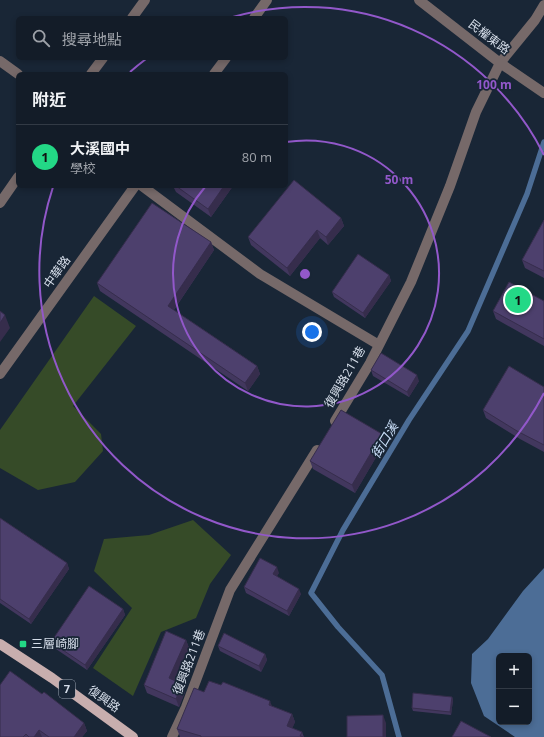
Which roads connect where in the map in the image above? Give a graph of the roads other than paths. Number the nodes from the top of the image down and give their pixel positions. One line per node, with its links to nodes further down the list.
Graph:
1 (145, 0): 5 (street)
2 (267, 0): 6 (street)
3 (419, 0): 10 (street, 民權東路)
4 (544, 5): 10 (street, 復興路211巷)
5 (133, 16)
6 (255, 16)
7 (102, 60): 11 (street)
8 (224, 60): 12 (street)
9 (0, 61): 13 (street)
10 (500, 62): 14 (street, 民權東路); 19 (street, 復興路211巷)
11 (92, 72)
12 (216, 72)
13 (16, 73)
14 (544, 93)
15 (16, 180): 18 (street)
16 (134, 188): 20 (street, 中華路)
17 (145, 188): 19 (street)
18 (0, 203)
19 (379, 345): 21 (street, 復興路211巷)
20 (0, 374)
21 (330, 429)
22 (322, 442): 25 (street, 復興路211巷)
23 (0, 644): 24 (main road, 復興路 / 7)
24 (133, 737)
25 (172, 737)

